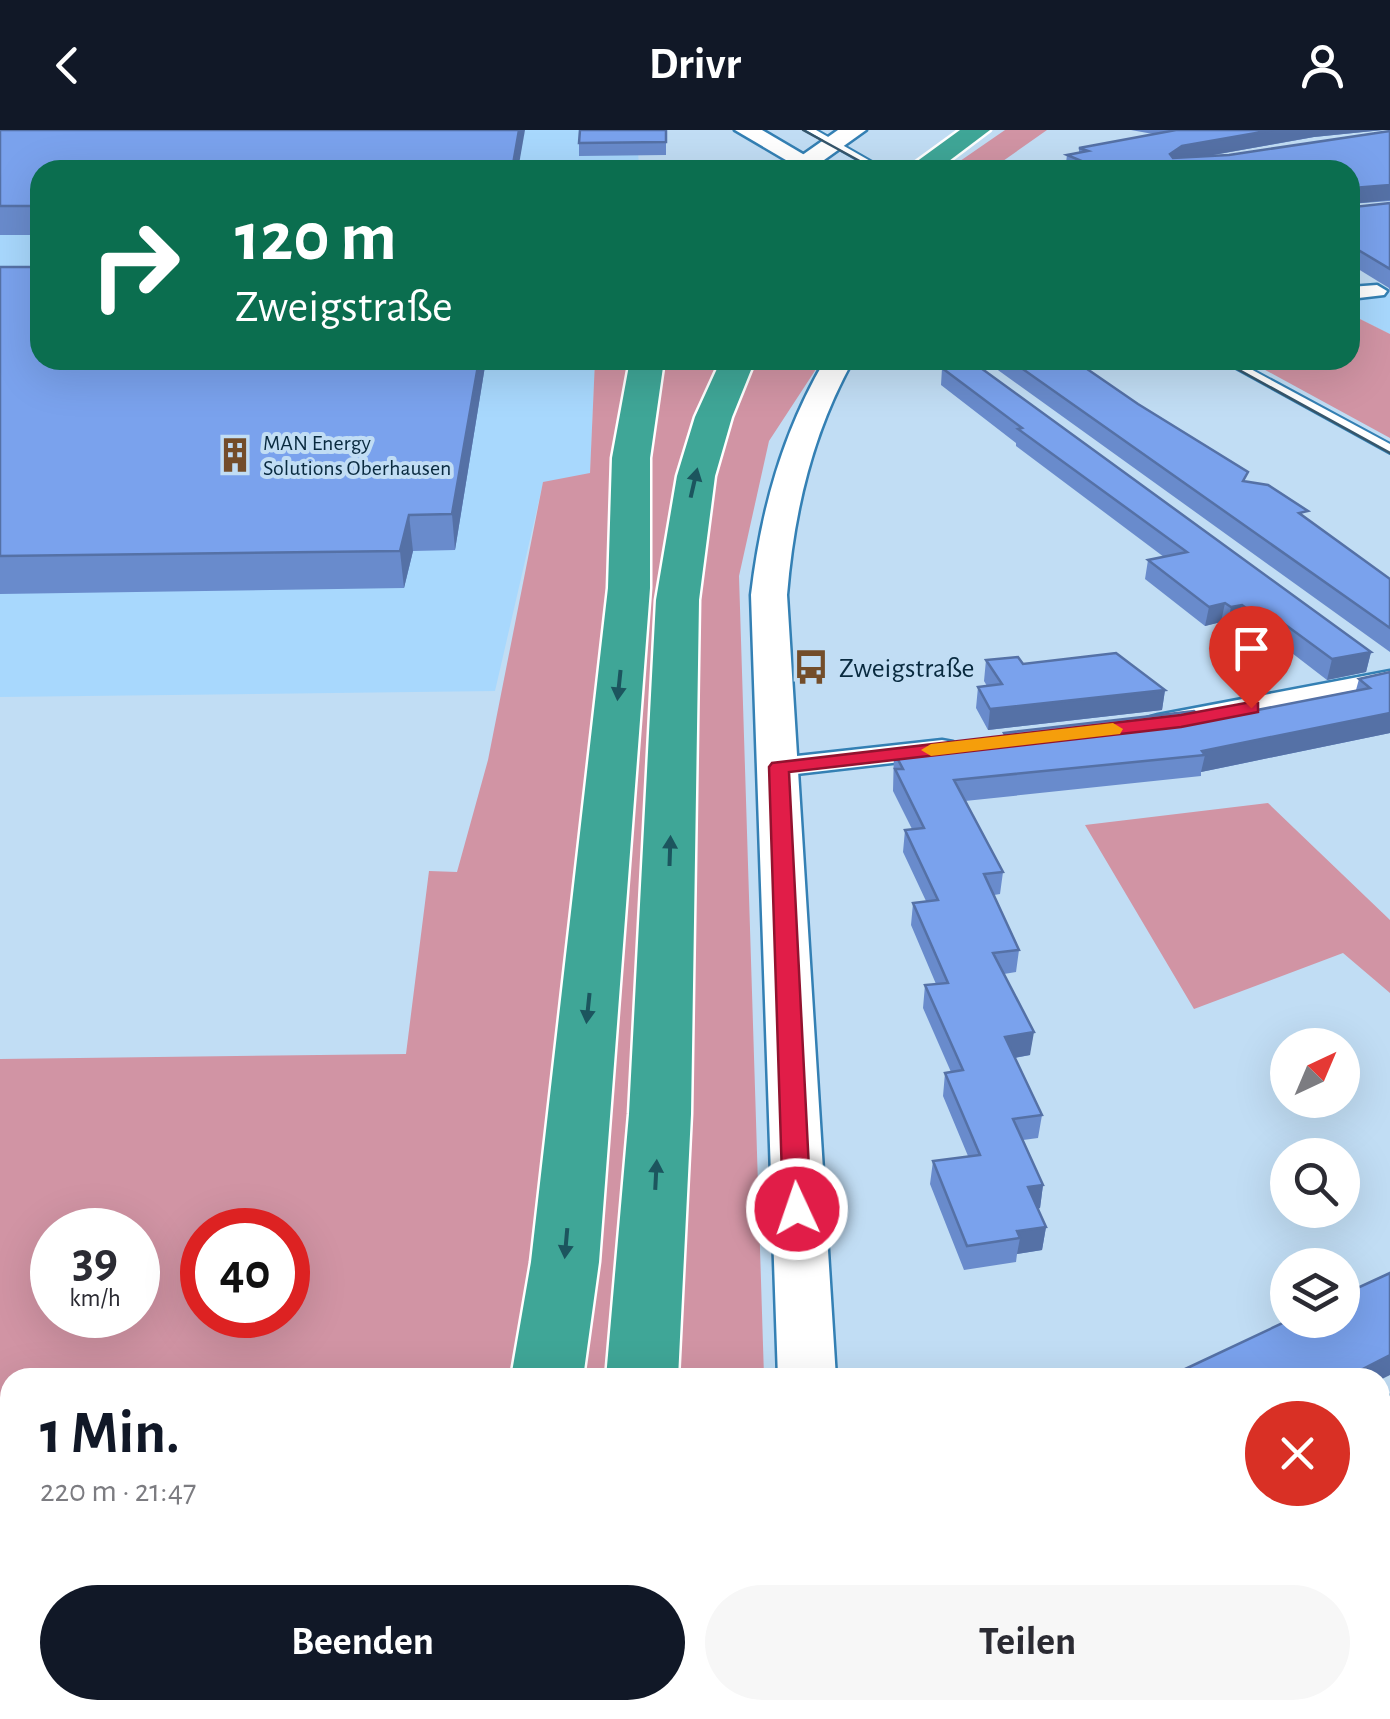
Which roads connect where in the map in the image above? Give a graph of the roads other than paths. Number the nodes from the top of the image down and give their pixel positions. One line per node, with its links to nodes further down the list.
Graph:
1 (746, 130): 6 (street)
2 (810, 130): 5 (lane)
3 (942, 130): 9 (highway)
4 (976, 130): 10 (highway)
5 (845, 141): 7 (main road); 8 (lane)
6 (795, 160)
7 (816, 160)
8 (871, 160)
9 (898, 160)
10 (933, 160)
11 (645, 370): 17 (highway)
12 (733, 370): 23 (highway, one-way to 12)
13 (834, 370): 21 (street)
14 (1244, 370): 16 (lane)
15 (675, 404): 17 (highway)
16 (1390, 449)
17 (628, 588): 22 (highway, one-way to 22)
18 (1385, 670): 19 (street)
19 (1122, 728)
20 (970, 746): 21 (street)
21 (779, 767): 24 (street)
22 (549, 1368)
23 (643, 1368)
24 (806, 1368)

